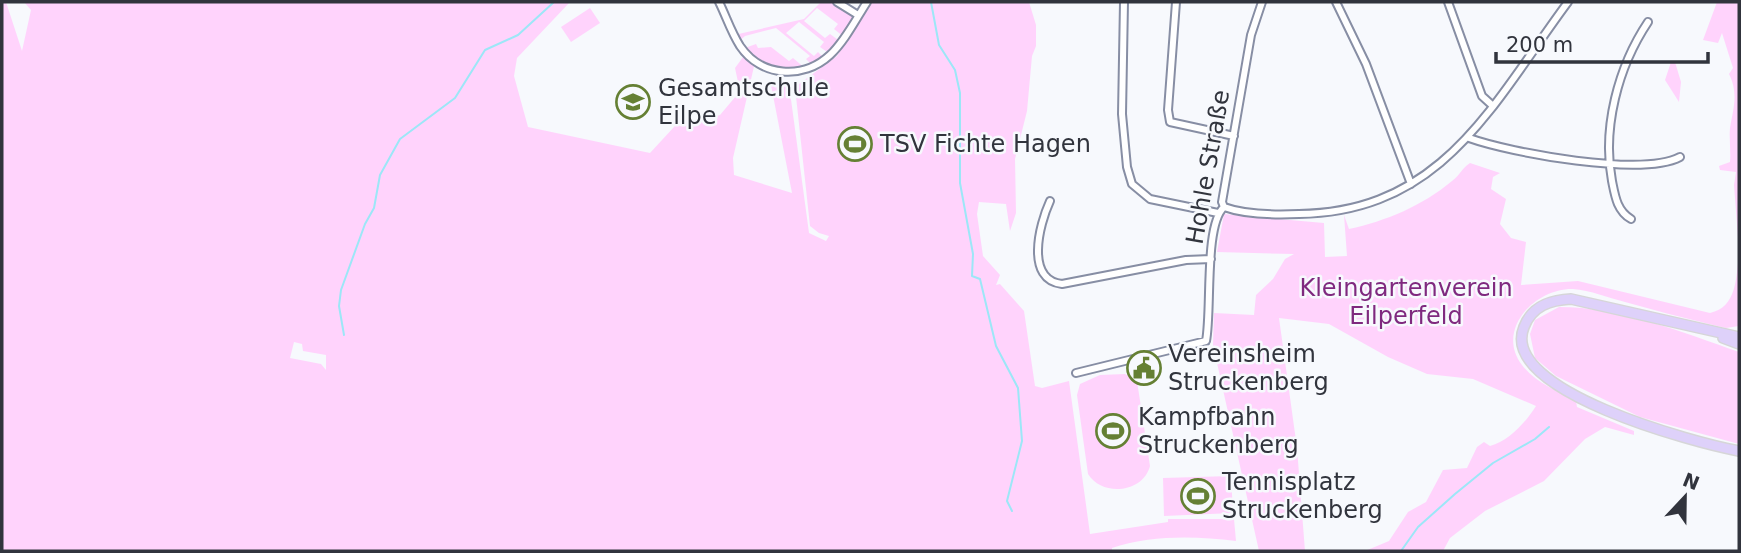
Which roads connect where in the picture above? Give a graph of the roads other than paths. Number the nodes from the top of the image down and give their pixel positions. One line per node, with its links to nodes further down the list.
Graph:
1 (719, 2): 10 (street)
2 (837, 2): 10 (street)
3 (867, 2): 10 (street)
4 (1124, 2): 20 (street)
5 (1177, 2): 13 (street)
6 (1262, 2): 13 (street, Hohle Straße)
7 (1336, 2): 17 (street)
8 (1448, 2): 12 (street)
9 (1568, 2): 12 (street)
10 (858, 15)
11 (1648, 22): 16 (street)
12 (1493, 106): 14 (street)
13 (1234, 136): 19 (street, Hohle Straße)
14 (1469, 138): 16 (street); 17 (street)
15 (1680, 158): 16 (street)
16 (1609, 162): 21 (street)
17 (1410, 184): 19 (street)
18 (1050, 201): 22 (street)
19 (1224, 207): 20 (street, Hohle Straße)
20 (1218, 213): 22 (street, Hohle Straße)
21 (1630, 219)
22 (1211, 259): 26 (street, Hohle Straße)
23 (1709, 332): 24 (main road); 25 (main road); 27 (main road)
24 (1736, 335)
25 (1739, 344)
26 (1076, 373)
27 (1739, 451)

